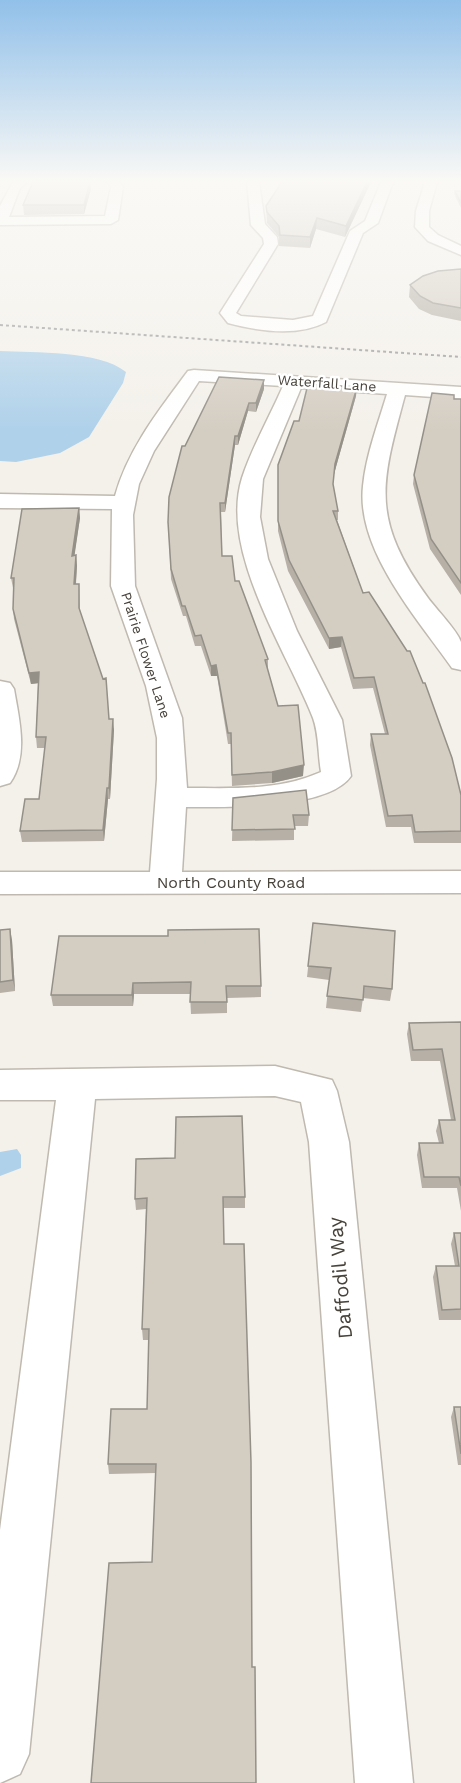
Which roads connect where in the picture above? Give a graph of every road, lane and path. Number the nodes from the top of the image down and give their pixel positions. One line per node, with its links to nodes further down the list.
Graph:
1 (258, 265): 2 (street)
2 (343, 265)
3 (194, 375): 4 (street, Waterfall Lane); 8 (street, Prairie Flower Lane)
4 (295, 380): 5 (street, Waterfall Lane); 12 (street)
5 (398, 388): 6 (street, Waterfall Lane); 9 (street)
6 (461, 393)
7 (0, 502): 8 (street)
8 (123, 503): 12 (street, Prairie Flower Lane)
9 (461, 662)
10 (0, 689): 11 (street)
11 (0, 777)
12 (170, 798): 13 (street, Prairie Flower Lane)
13 (165, 882): 14 (street, North County Road); 15 (street, North County Road)
14 (461, 882)
15 (0, 883)
16 (77, 1083): 17 (street, Daffodil Way); 18 (street); 19 (street, Daffodil Way)
17 (0, 1085)
18 (0, 1754)
19 (384, 1783)

